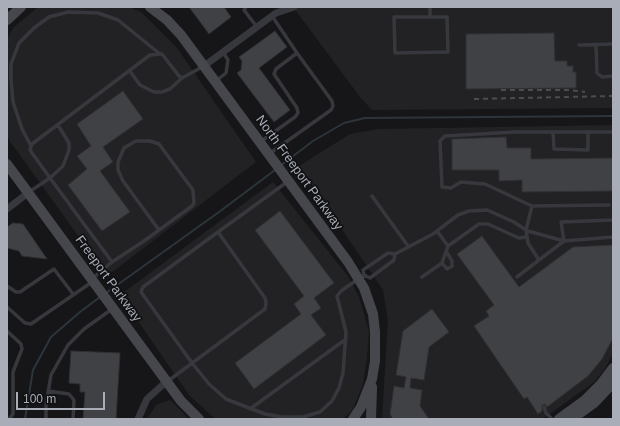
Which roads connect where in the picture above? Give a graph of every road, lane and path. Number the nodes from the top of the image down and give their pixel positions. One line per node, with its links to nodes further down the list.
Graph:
1 (21, 7): 8 (main road)
2 (150, 7): 16 (main road, North Freeport Parkway)
3 (294, 7): 6 (street)
4 (430, 7): 7 (lane)
5 (244, 8): 9 (lane)
6 (272, 16): 9 (street); 14 (lane)
7 (430, 17): 7 (lane)
8 (7, 20)
9 (257, 27): 13 (street)
10 (613, 44): 12 (lane)
11 (579, 45): 12 (lane)
12 (596, 45): 18 (lane)
13 (223, 52): 16 (street); 20 (lane)
14 (297, 53): 25 (lane); 27 (lane)
15 (160, 54): 17 (lane); 19 (lane); 26 (lane)
16 (204, 66): 19 (lane); 20 (main road, North Freeport Parkway)
17 (130, 71): 19 (lane); 21 (lane)
18 (613, 76)
19 (182, 78)
20 (215, 81): 25 (main road, North Freeport Parkway)
21 (58, 125): 26 (lane); 29 (lane)
22 (553, 132): 23 (lane); 23 (lane); 33 (lane)
23 (588, 132): 24 (lane)
24 (613, 132)
25 (260, 142): 27 (main road, North Freeport Parkway)
26 (31, 146): 29 (lane)
27 (268, 154): 30 (main road, North Freeport Parkway)
28 (7, 164): 31 (main road, Freeport Parkway)
29 (50, 178): 31 (lane); 49 (lane)
30 (287, 180): 40 (lane); 51 (main road, North Freeport Parkway)
31 (28, 193): 35 (street); 54 (main road, Freeport Parkway)
32 (372, 196): 44 (lane)
33 (532, 206): 34 (lane); 38 (lane)
34 (609, 206)
35 (7, 208)
36 (613, 220): 43 (lane)
37 (159, 230): 37 (lane); 49 (lane)
38 (526, 230): 39 (lane); 41 (lane); 43 (lane)
39 (437, 231): 44 (lane); 45 (lane)
40 (218, 232): 61 (lane); 61 (lane)
41 (526, 237): 45 (lane); 48 (lane)
42 (613, 237): 43 (lane)
43 (564, 241): 48 (lane)
44 (408, 246): 47 (lane)
45 (448, 246): 46 (lane)
46 (446, 251): 50 (lane); 50 (lane)
47 (395, 254): 51 (lane); 51 (lane)
48 (539, 260): 53 (lane)
49 (112, 262): 54 (lane)
50 (442, 263): 52 (lane)
51 (362, 277): 60 (lane); 63 (main road, North Freeport Parkway)
52 (422, 277)
53 (517, 277)
54 (93, 280): 56 (lane); 57 (main road, Freeport Parkway)
55 (7, 286): 56 (lane)
56 (73, 294): 58 (lane)
57 (111, 306): 64 (main road, Freeport Parkway); 66 (lane)
58 (7, 307)
59 (7, 331): 69 (lane)
60 (346, 339): 67 (lane); 67 (lane)
61 (192, 363): 64 (lane); 67 (lane)
62 (613, 368): 77 (main road)
63 (372, 379): 74 (main road); 75 (main road)
64 (167, 381): 72 (street); 73 (main road, Freeport Parkway)
65 (613, 383): 78 (main road)
66 (48, 392): 70 (lane); 71 (lane)
67 (250, 409)
68 (549, 414): 76 (lane)
69 (7, 418)
70 (46, 419)
71 (73, 419)
72 (138, 419)
73 (199, 419)
74 (353, 419)
75 (371, 419)
76 (552, 419)
77 (559, 419)
78 (572, 419)

